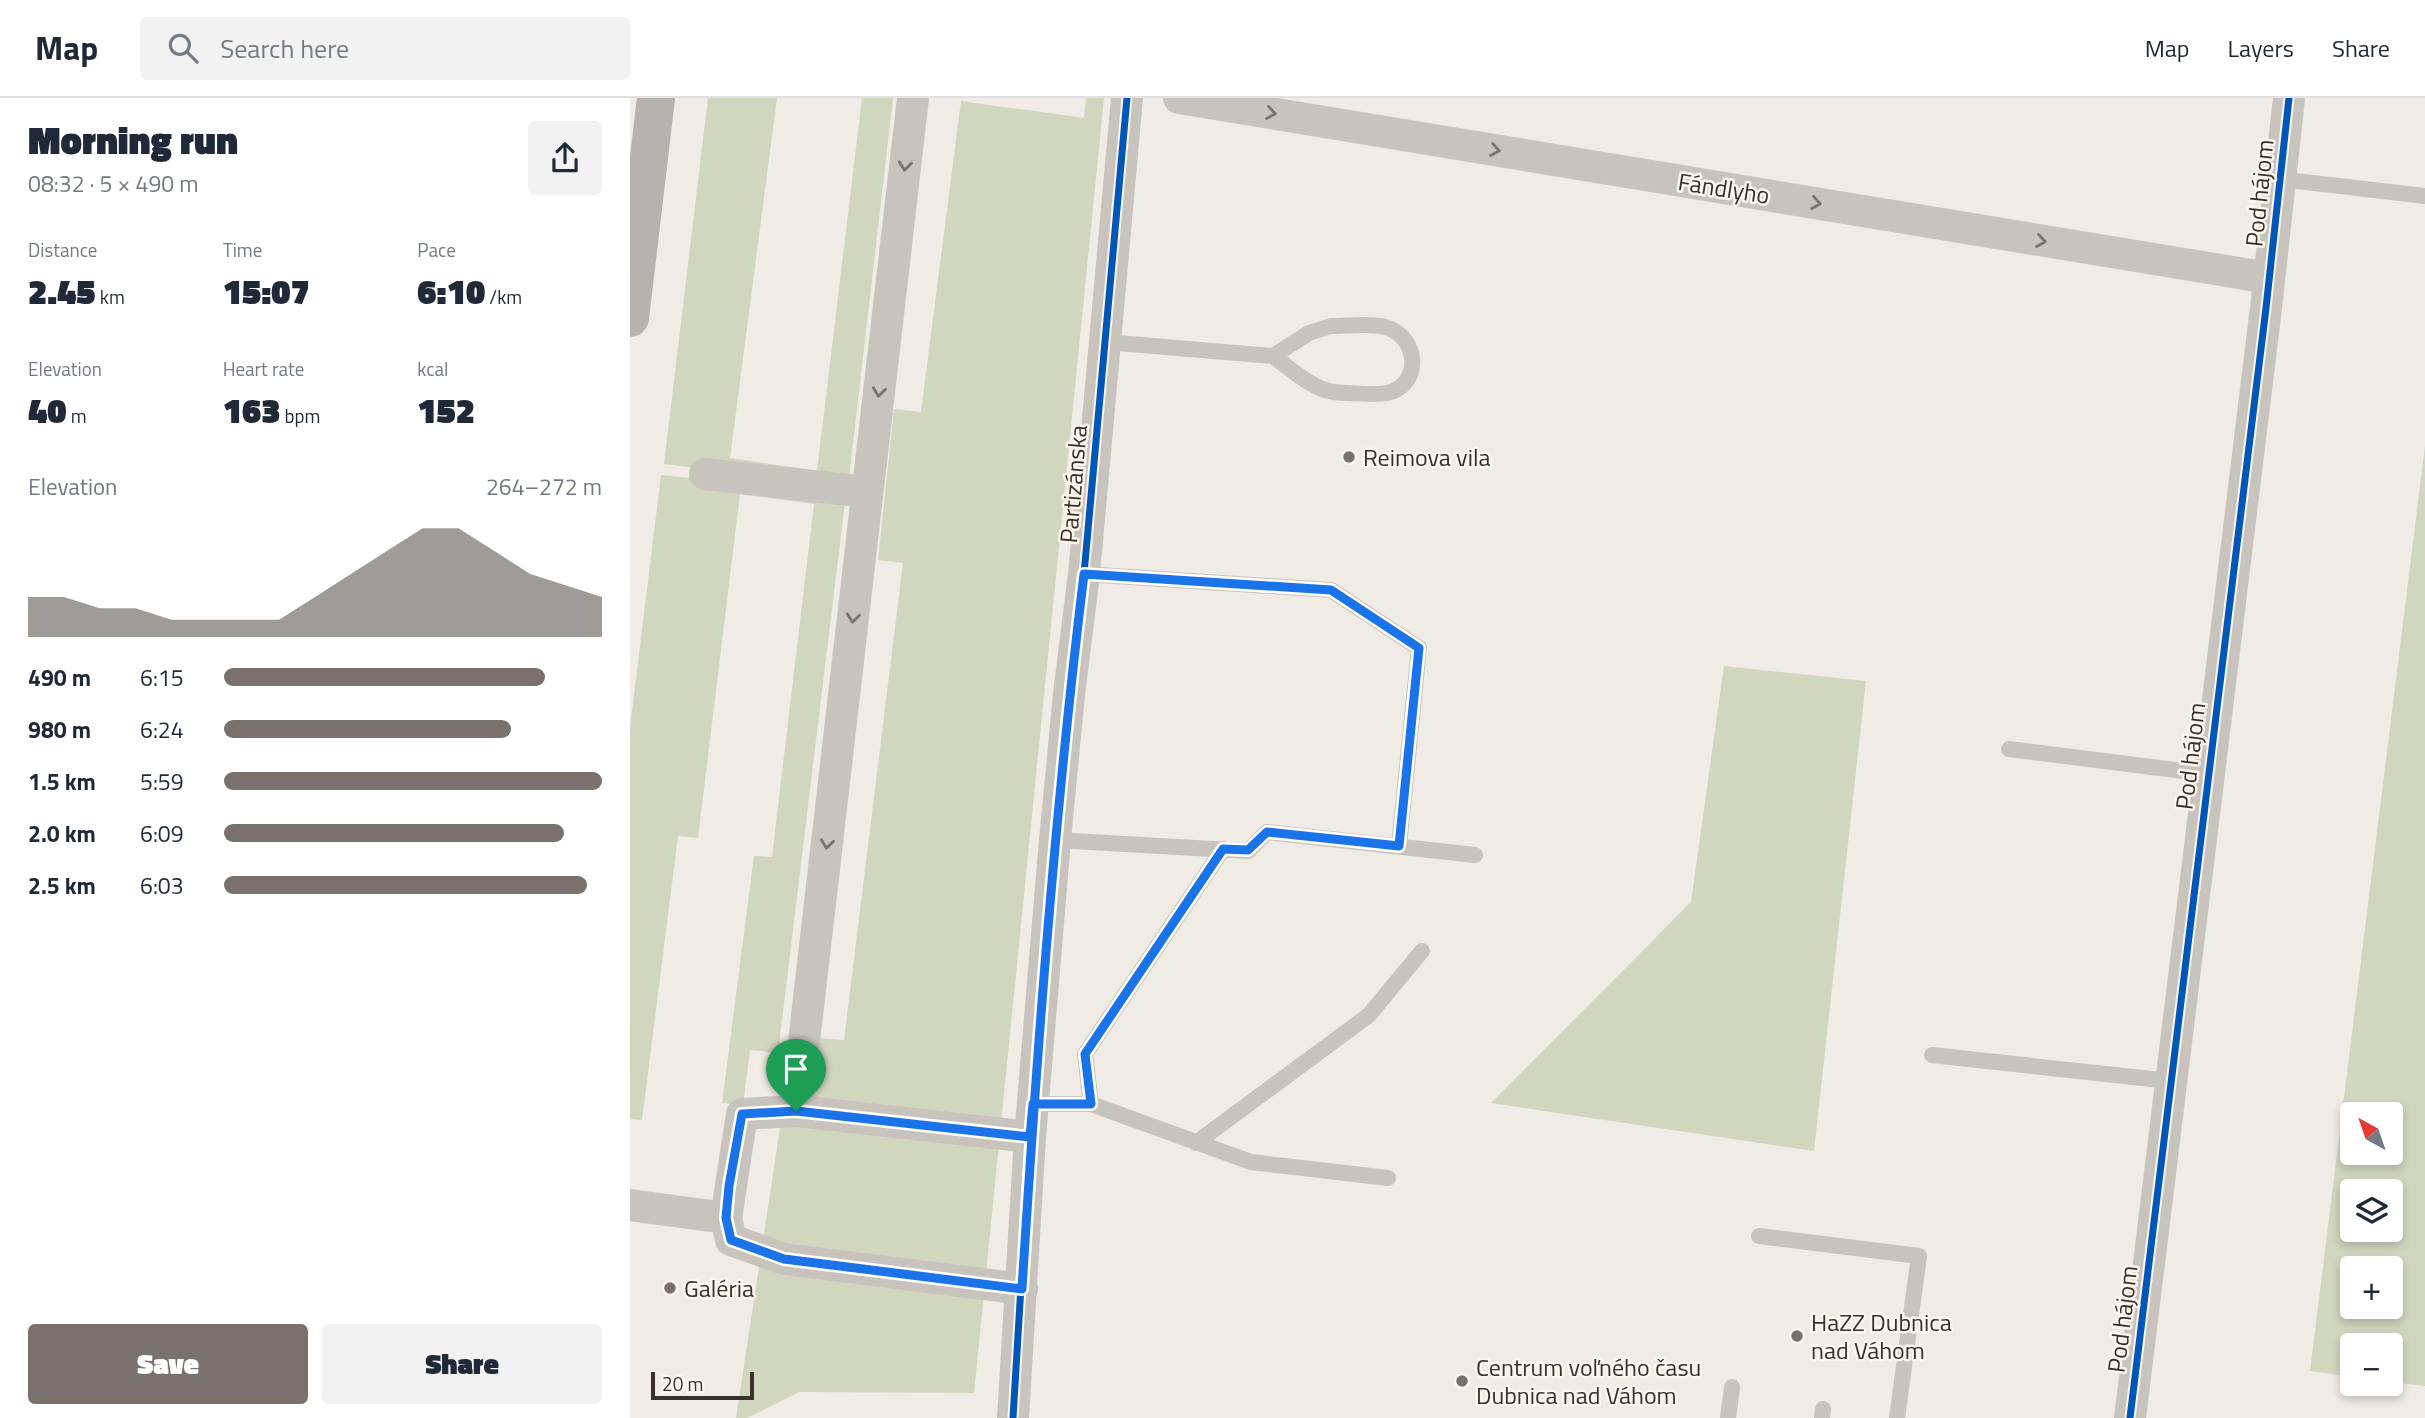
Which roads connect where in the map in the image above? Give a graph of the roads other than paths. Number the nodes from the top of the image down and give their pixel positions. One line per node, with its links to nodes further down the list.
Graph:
1 (656, 98): 9 (main road)
2 (914, 98): 14 (street, one-way to 14)
3 (1127, 98): 11 (street, Partizánska)
4 (1179, 98): 8 (street, Fándlyho, one-way to 8)
5 (2289, 98): 6 (street, Pod hájom)
6 (2280, 179): 7 (lane); 8 (street, Pod hájom)
7 (2425, 196)
8 (2269, 278): 17 (street, Pod hájom)
9 (630, 312): 10 (main road)
10 (630, 318)
11 (1106, 342): 12 (lane); 15 (street, Partizánska)
12 (1273, 356): 12 (lane)
13 (705, 474): 14 (street)
14 (867, 492): 27 (street, one-way to 27)
15 (1084, 574): 18 (street, Partizánska); 19 (lane)
16 (2009, 749): 17 (lane)
17 (2207, 774): 24 (street, Pod hájom)
18 (1055, 840): 20 (lane); 25 (street, Partizánska)
19 (1399, 846): 20 (lane); 21 (lane)
20 (1223, 849): 26 (lane)
21 (1475, 855)
22 (1422, 951): 29 (lane)
23 (1932, 1055): 24 (lane)
24 (2170, 1081): 39 (street, Pod hájom)
25 (1033, 1104): 26 (lane); 28 (street, Partizánska)
26 (1091, 1104): 29 (lane)
27 (796, 1111): 28 (street); 32 (street)
28 (1030, 1137): 34 (street, Partizánska)
29 (1196, 1143): 30 (lane)
30 (1388, 1178)
31 (630, 1205): 32 (street)
32 (726, 1218): 34 (street)
33 (1759, 1236): 38 (lane)
34 (1022, 1289): 36 (street, Partizánska)
35 (1732, 1387): 37 (lane)
36 (1013, 1418)
37 (1728, 1418)
38 (1896, 1418)
39 (2130, 1418)

